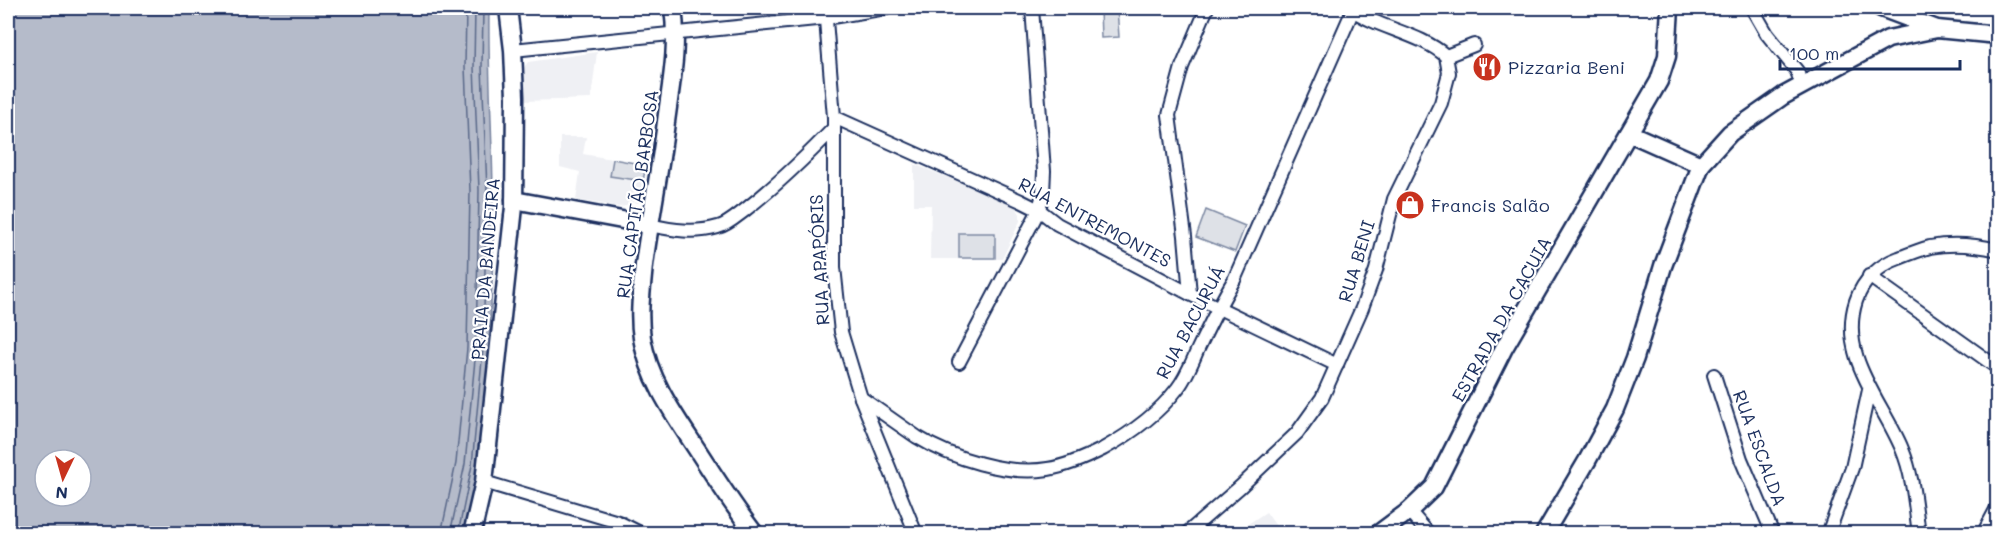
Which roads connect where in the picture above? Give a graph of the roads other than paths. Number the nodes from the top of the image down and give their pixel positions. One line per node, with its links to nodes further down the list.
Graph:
1 (508, 8): 16 (main road, PRAIA DA BANDEIRA)
2 (673, 8): 12 (main road, RUA CAPITÃO BARBOSA)
3 (886, 8): 10 (street)
4 (1032, 8): 23 (street)
5 (1207, 8): 27 (street)
6 (1670, 8): 20 (main road, ESTRADA DA CACUIA)
7 (1752, 8): 18 (street)
8 (1351, 9): 17 (street); 28 (street, RUA BACURUÁ)
9 (1885, 9): 11 (main road); 14 (main road)
10 (825, 13): 12 (street); 19 (street, RUA APAPÓRIS)
11 (1937, 29): 13 (main road); 14 (main road)
12 (677, 32): 16 (street); 24 (main road, RUA CAPITÃO BARBOSA)
13 (1998, 35)
14 (1888, 39): 18 (main road)
15 (1474, 45): 17 (street)
16 (513, 50): 22 (main road, PRAIA DA BANDEIRA)
17 (1446, 56): 30 (street, RUA BENI)
18 (1802, 86): 21 (main road)
19 (834, 123): 23 (street, RUA ENTREMONTES); 24 (street); 34 (street, RUA APAPÓRIS)
20 (1629, 133): 21 (main road); 37 (main road, ESTRADA DA CACUIA)
21 (1701, 165): 46 (main road)
22 (514, 200): 24 (main road); 35 (main road, PRAIA DA BANDEIRA)
23 (1039, 210): 27 (street, RUA ENTREMONTES); 29 (street)
24 (649, 225): 41 (main road, RUA CAPITÃO BARBOSA)
25 (1998, 250): 26 (street)
26 (1869, 276): 31 (street); 33 (street)
27 (1190, 294): 28 (street, RUA ENTREMONTES)
28 (1218, 308): 30 (street, RUA ENTREMONTES); 34 (street, RUA BACURUÁ)
29 (959, 362)
30 (1337, 365): 43 (street, RUA BENI)
31 (1998, 368)
32 (1714, 375): 47 (street, RUA ESCALDA)
33 (1869, 390): 48 (street); 49 (street)
34 (861, 398): 42 (street, RUA APAPÓRIS)
35 (484, 482): 38 (street); 39 (main road, PRAIA DA BANDEIRA)
36 (1998, 506): 50 (street)
37 (1409, 511): 44 (main road, ESTRADA DA CACUIA); 45 (street)
38 (618, 528): 40 (street)
39 (472, 534)
40 (642, 534)
41 (755, 534)
42 (916, 534)
43 (1186, 534)
44 (1378, 534)
45 (1429, 534)
46 (1544, 534)
47 (1773, 534)
48 (1828, 534)
49 (1919, 534)
50 (1983, 534)

